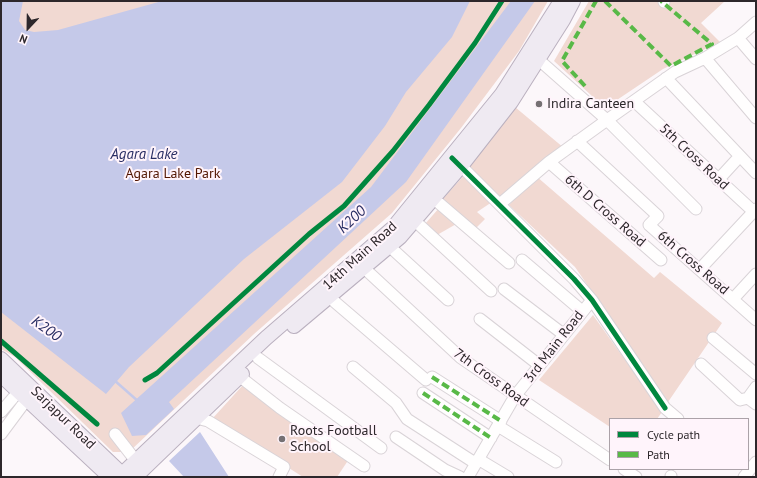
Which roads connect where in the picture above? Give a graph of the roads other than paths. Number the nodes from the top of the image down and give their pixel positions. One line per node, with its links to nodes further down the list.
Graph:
1 (561, 1): 14 (main road, 14th Main Road)
2 (573, 1): 7 (main road, 14th Main Road)
3 (756, 22): 4 (street)
4 (738, 38): 5 (street); 6 (street)
5 (705, 58): 8 (street); 10 (street)
6 (756, 59)
7 (539, 60): 11 (street); 14 (main road, 14th Main Road)
8 (666, 78): 9 (street); 13 (street)
9 (634, 101): 11 (street); 17 (street, 5th Cross Road)
10 (756, 118)
11 (607, 120): 12 (street); 20 (street)
12 (577, 141): 15 (street); 28 (street, 6th Cross Road)
13 (740, 156): 16 (street); 17 (street)
14 (456, 162): 18 (main road, 14th Main Road); 19 (street); 55 (main road, 14th Main Road)
15 (549, 162): 19 (street); 25 (street, 6th D Cross Road)
16 (756, 172)
17 (718, 180): 21 (street, 5th Cross Road)
18 (433, 198): 22 (main road, 14th Main Road); 26 (street)
19 (500, 204): 35 (street)
20 (696, 209)
21 (755, 211): 28 (street)
22 (414, 220): 23 (main road, 14th Main Road); 31 (street)
23 (389, 246): 27 (main road, 14th Main Road); 34 (street)
24 (522, 260): 36 (street)
25 (661, 260)
26 (509, 262)
27 (364, 268): 32 (main road, 14th Main Road); 52 (street, 7th Cross Road)
28 (700, 269): 33 (street, 6th Cross Road)
29 (756, 274): 33 (street)
30 (504, 289): 39 (street)
31 (491, 291)
32 (329, 297): 41 (main road, 14th Main Road); 57 (street)
33 (733, 298): 38 (street, 6th Cross Road)
34 (448, 300)
35 (592, 300): 36 (street, 3rd Main Road); 56 (street)
36 (582, 311): 39 (street, 3rd Main Road)
37 (480, 319): 43 (street)
38 (756, 320)
39 (563, 334): 43 (street, 3rd Main Road)
40 (713, 338): 47 (street)
41 (258, 358): 48 (main road, 14th Main Road); 62 (street)
42 (1, 359): 71 (main road, Sarjapur Road)
43 (539, 364): 52 (street, 3rd Main Road)
44 (701, 364): 53 (street)
45 (353, 367): 66 (street)
46 (1, 374): 51 (main road, Sarjapur Road)
47 (756, 374)
48 (239, 376): 55 (main road, 14th Main Road); 69 (street)
49 (756, 388): 53 (street)
50 (423, 393): 61 (street)
51 (23, 395): 54 (street); 58 (street); 71 (main road, Sarjapur Road)
52 (515, 396): 57 (street, 3rd Main Road); 64 (street, 7th Cross Road)
53 (752, 401)
54 (1, 412)
55 (191, 418): 63 (main road, 14th Main Road); 72 (street)
56 (677, 418)
57 (499, 423): 61 (street, 3rd Main Road); 67 (street)
58 (1, 434)
59 (115, 434): 65 (street)
60 (396, 437): 73 (street)
61 (491, 438): 66 (street, 3rd Main Road)
62 (380, 448)
63 (153, 452): 65 (main road, 14th Main Road); 71 (main road, 14th Main Road)
64 (609, 459)
65 (136, 461): 71 (main road, 14th Main Road)
66 (476, 461): 74 (street, 3rd Main Road); 75 (street)
67 (556, 462)
68 (756, 462): 77 (street)
69 (364, 466)
70 (626, 470): 76 (street)
71 (122, 476)
72 (279, 477)
73 (460, 477)
74 (468, 477)
75 (508, 477)
76 (636, 477)
77 (744, 477)

